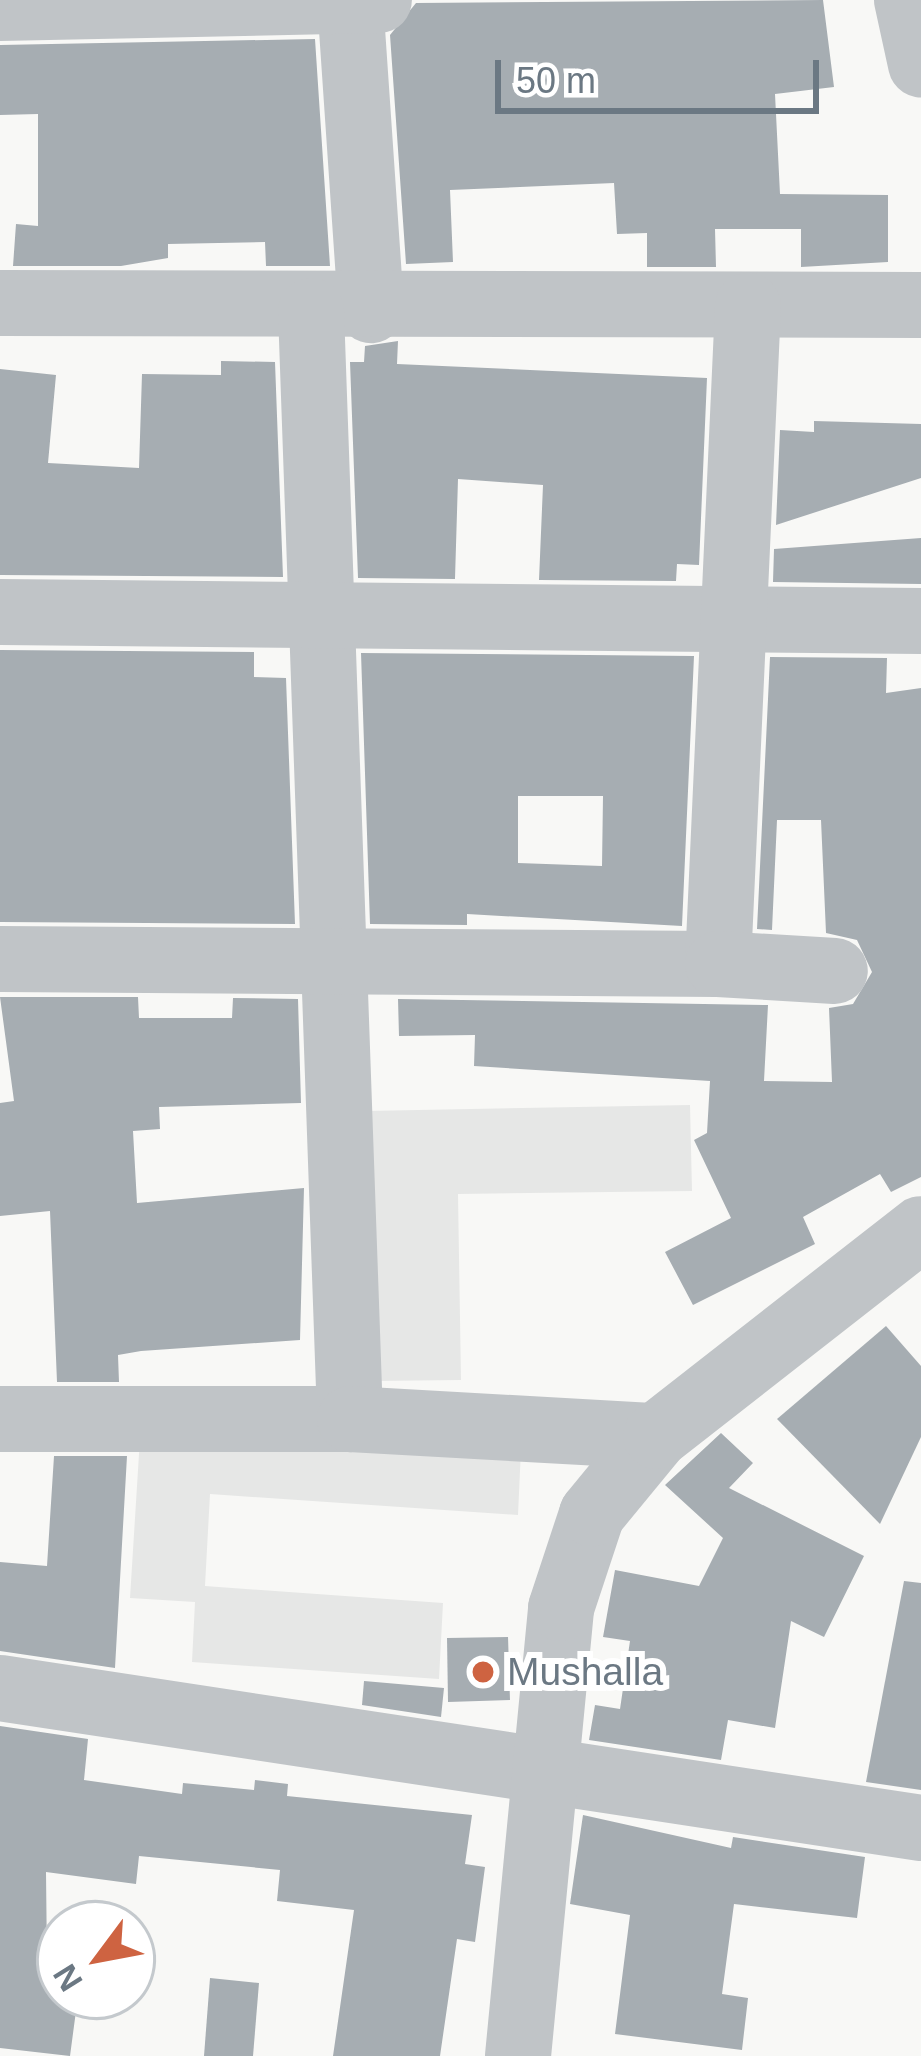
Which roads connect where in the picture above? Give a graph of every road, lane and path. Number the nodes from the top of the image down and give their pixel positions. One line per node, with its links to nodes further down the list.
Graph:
1 (907, 0): 4 (street)
2 (360, 1): 3 (street); 8 (street)
3 (0, 8)
4 (921, 64)
5 (0, 303): 8 (street)
6 (921, 304): 7 (street)
7 (748, 306): 8 (street); 12 (street)
8 (341, 310): 10 (street)
9 (0, 612): 10 (street)
10 (321, 619): 12 (street); 14 (street)
11 (921, 621): 12 (street)
12 (742, 622): 15 (street)
13 (0, 959): 14 (street)
14 (340, 964): 15 (street); 19 (street)
15 (718, 964): 16 (street)
16 (835, 971)
17 (921, 1229): 20 (street)
18 (0, 1419): 19 (street)
19 (350, 1419): 20 (street)
20 (656, 1436): 22 (street)
21 (0, 1688): 22 (street)
22 (541, 1771): 23 (street); 24 (street)
23 (921, 1828)
24 (518, 2056)

